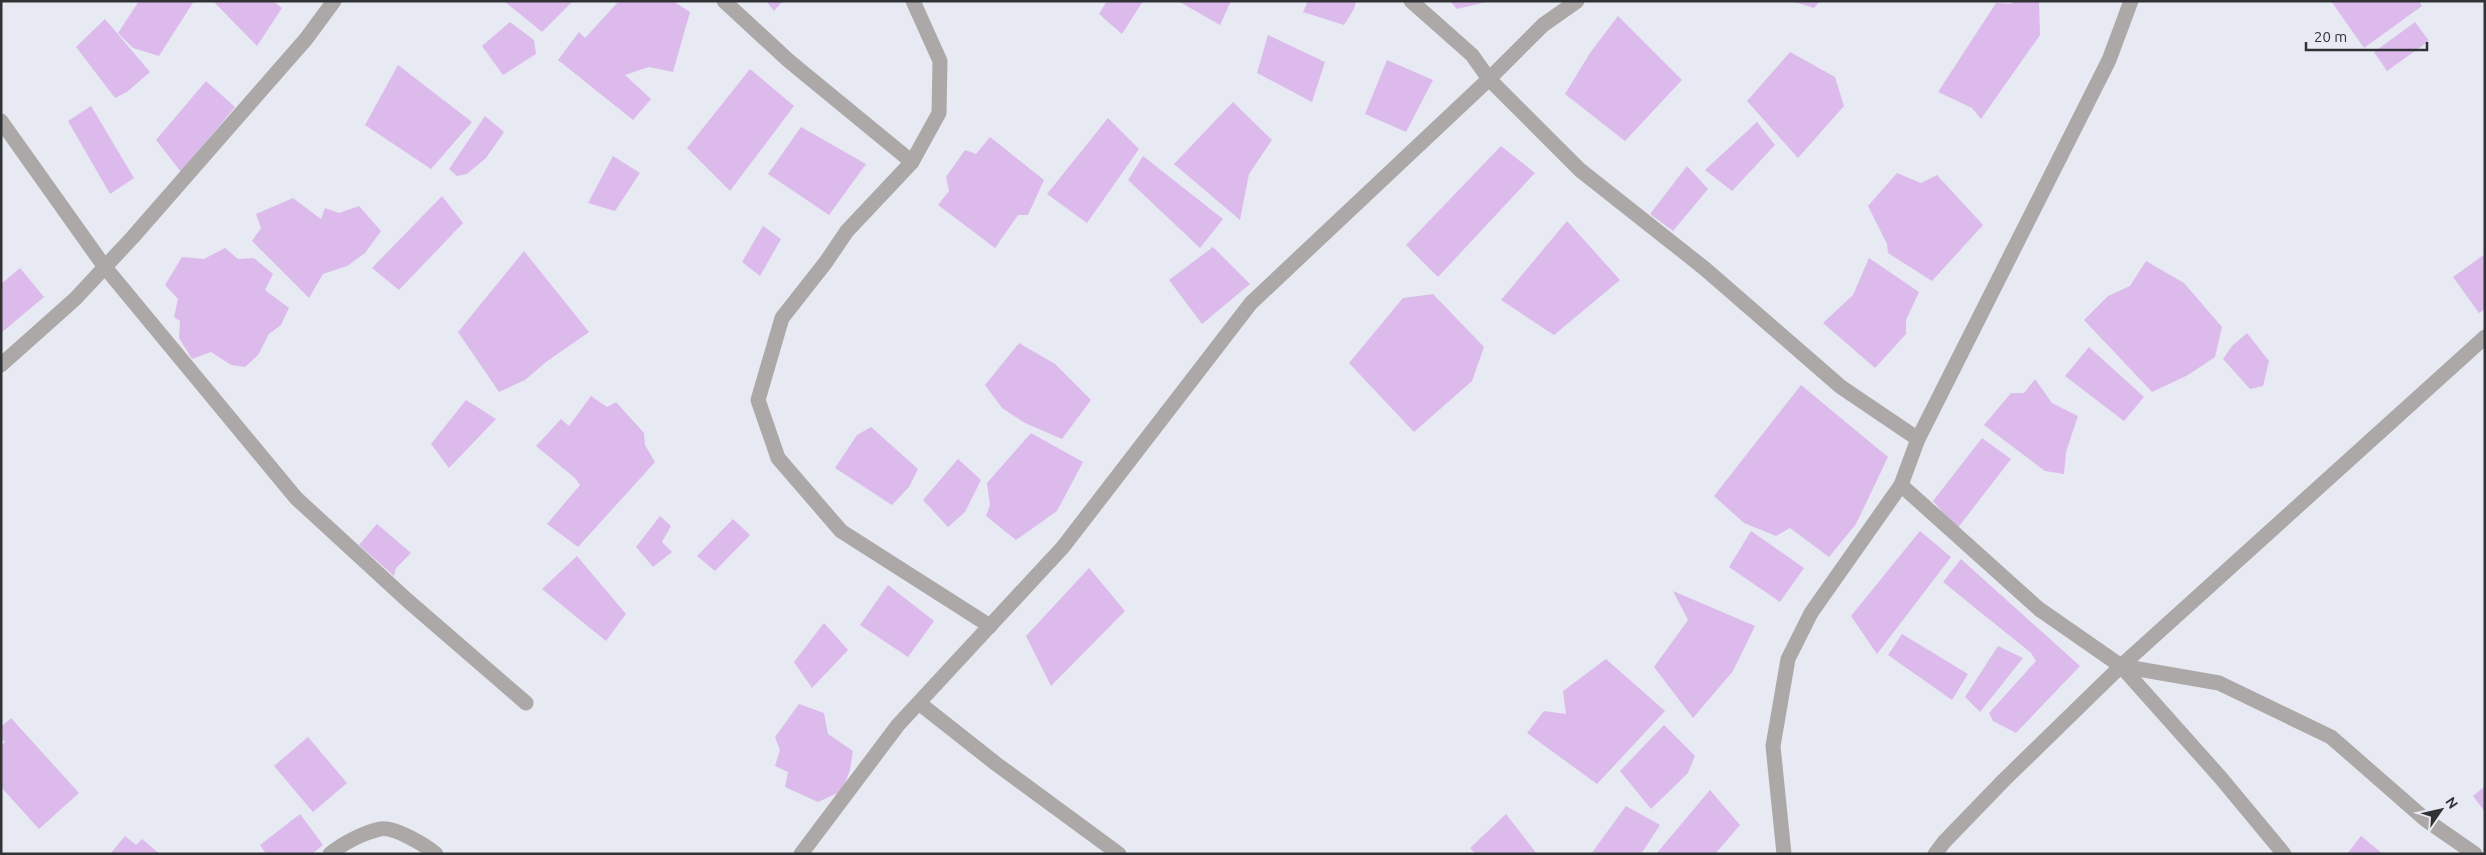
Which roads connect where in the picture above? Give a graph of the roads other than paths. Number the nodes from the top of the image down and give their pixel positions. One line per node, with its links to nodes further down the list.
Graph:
1 (334, 1): 10 (street)
2 (724, 1): 9 (street)
3 (913, 1): 9 (street)
4 (1411, 1): 7 (street)
5 (1577, 1): 7 (street)
6 (2131, 1): 13 (street)
7 (1489, 79): 13 (street); 15 (street)
8 (1, 121): 10 (street)
9 (912, 162): 15 (street)
10 (104, 266): 12 (street); 17 (street)
11 (2485, 337): 16 (street)
12 (1, 365)
13 (1918, 439): 14 (street)
14 (1901, 485): 16 (street); 23 (street)
15 (990, 626): 18 (street)
16 (2121, 666): 24 (street); 25 (street); 26 (street)
17 (526, 703)
18 (919, 703): 21 (street); 22 (street)
19 (330, 854): 20 (street)
20 (436, 854)
21 (801, 854)
22 (1120, 854)
23 (1784, 854)
24 (1936, 854)
25 (2284, 854)
26 (2476, 854)

